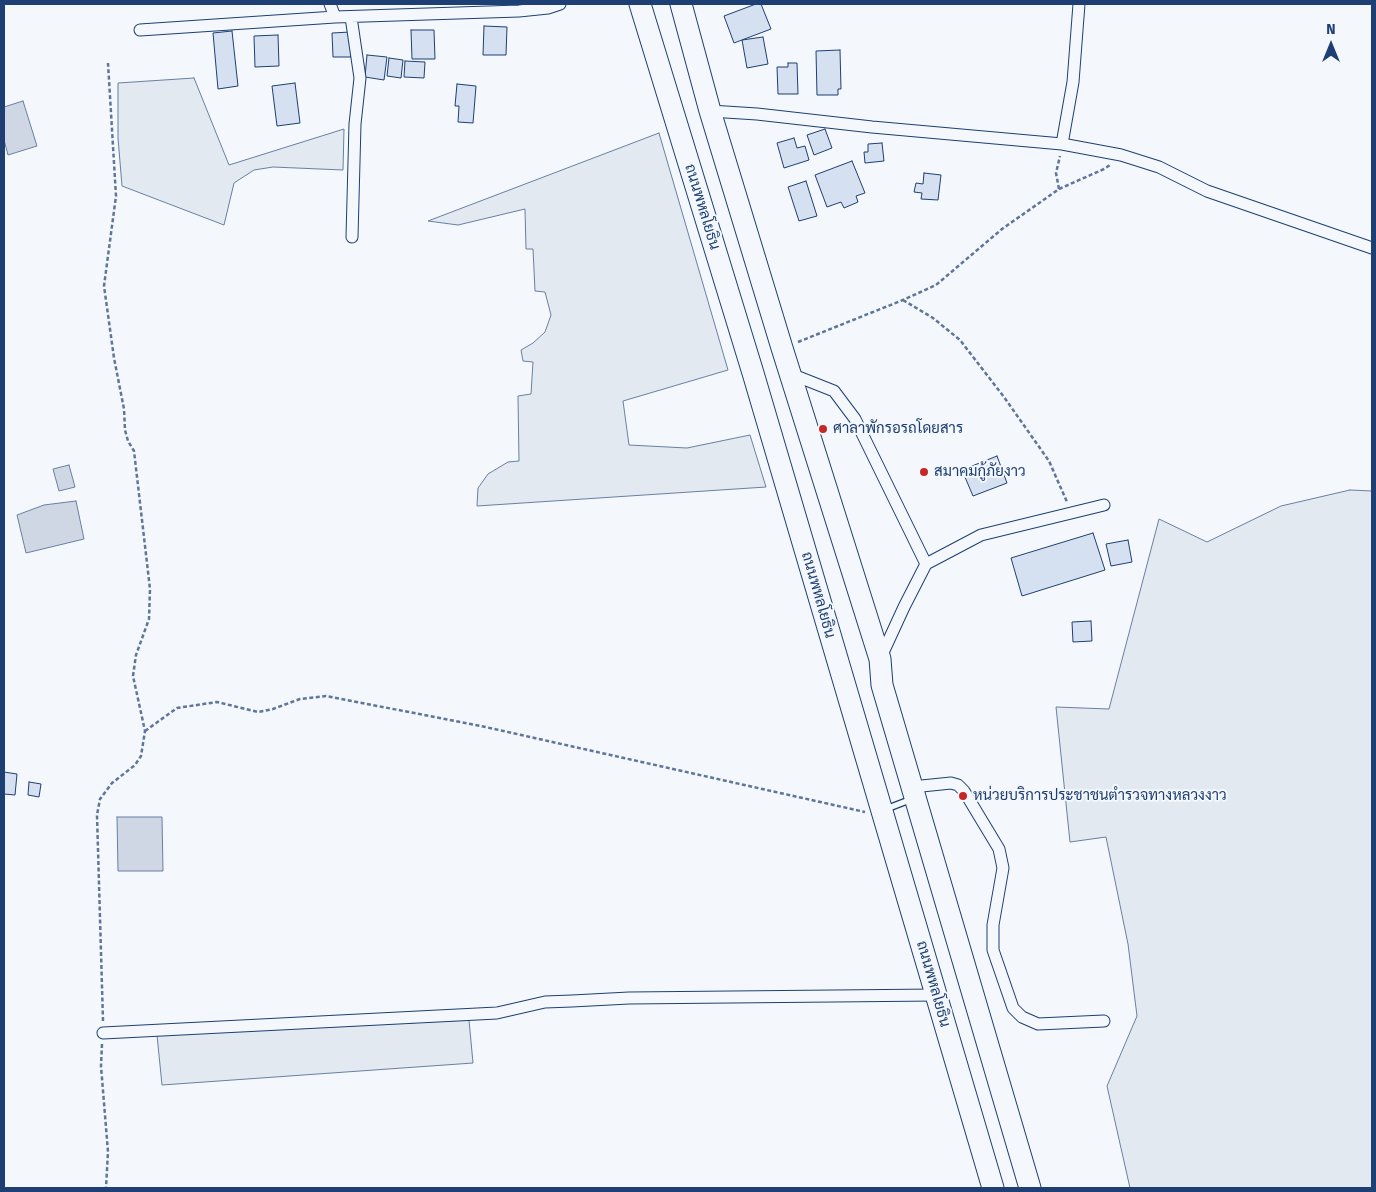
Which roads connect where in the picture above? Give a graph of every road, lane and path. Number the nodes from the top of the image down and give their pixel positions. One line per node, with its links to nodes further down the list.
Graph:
1 (330, 4): 6 (street)
2 (560, 4): 7 (street)
3 (640, 4): 25 (highway, ถนนพหลโยธิน)
4 (681, 4): 10 (highway)
5 (1079, 4): 11 (street)
6 (335, 17): 7 (street); 8 (street)
7 (351, 17): 14 (street)
8 (140, 30)
9 (108, 62): 23 (path)
10 (710, 111): 11 (street); 17 (highway)
11 (1062, 144): 12 (street); 13 (path)
12 (1121, 155): 13 (path); 15 (street)
13 (1059, 189): 16 (path)
14 (352, 237)
15 (1372, 248)
16 (903, 300): 17 (path); 20 (path)
17 (782, 348): 18 (highway)
18 (791, 374): 21 (street); 22 (highway)
19 (1104, 505): 20 (street)
20 (1072, 513): 21 (street)
21 (926, 564): 22 (street)
22 (880, 659): 24 (highway)
23 (145, 731): 25 (path); 28 (path)
24 (913, 793): 25 (lane); 27 (street); 31 (highway)
25 (882, 813): 26 (highway, ถนนพหลโยธิน)
26 (936, 995): 28 (street); 30 (highway, ถนนพหลโยธิน)
27 (1104, 1022)
28 (103, 1033): 29 (path)
29 (106, 1188)
30 (993, 1188)
31 (1030, 1188)

